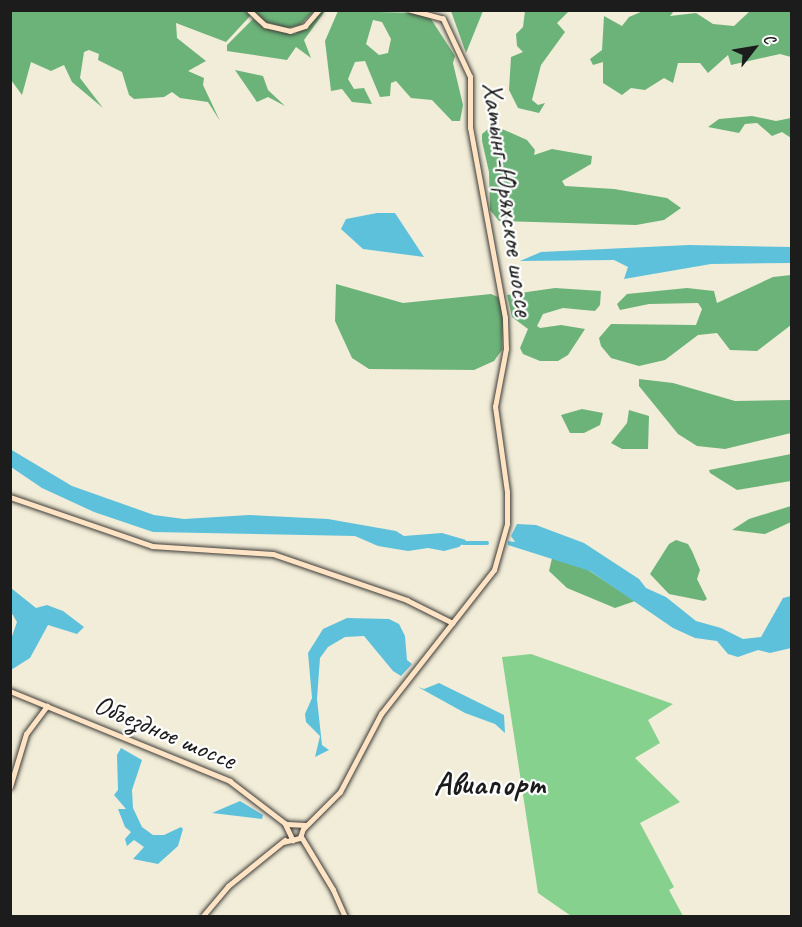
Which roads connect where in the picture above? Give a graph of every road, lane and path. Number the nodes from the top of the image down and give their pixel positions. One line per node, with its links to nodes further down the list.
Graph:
1 (249, 10): 2 (main road)
2 (319, 10)
3 (410, 10): 5 (main road, Хатынг-Юряхское шоссе)
4 (10, 497): 5 (main road)
5 (453, 623): 10 (main road, Хатынг-Юряхское шоссе)
6 (10, 691): 7 (main road, Объездное шоссе)
7 (47, 706): 8 (main road); 9 (main road, Объездное шоссе)
8 (10, 787)
9 (285, 823): 11 (main road, Объездное шоссе); 12 (main road)
10 (309, 823): 11 (main road, Хатынг-Юряхское шоссе); 13 (main road, Хатынг-Юряхское шоссе)
11 (295, 826): 12 (main road); 13 (main road)
12 (287, 833): 14 (main road); 15 (main road)
13 (301, 834): 14 (main road, Хатынг-Юряхское шоссе); 16 (main road)
14 (295, 840): 15 (main road); 16 (main road)
15 (283, 842): 17 (main road)
16 (304, 846): 18 (main road)
17 (202, 916)
18 (345, 916)

